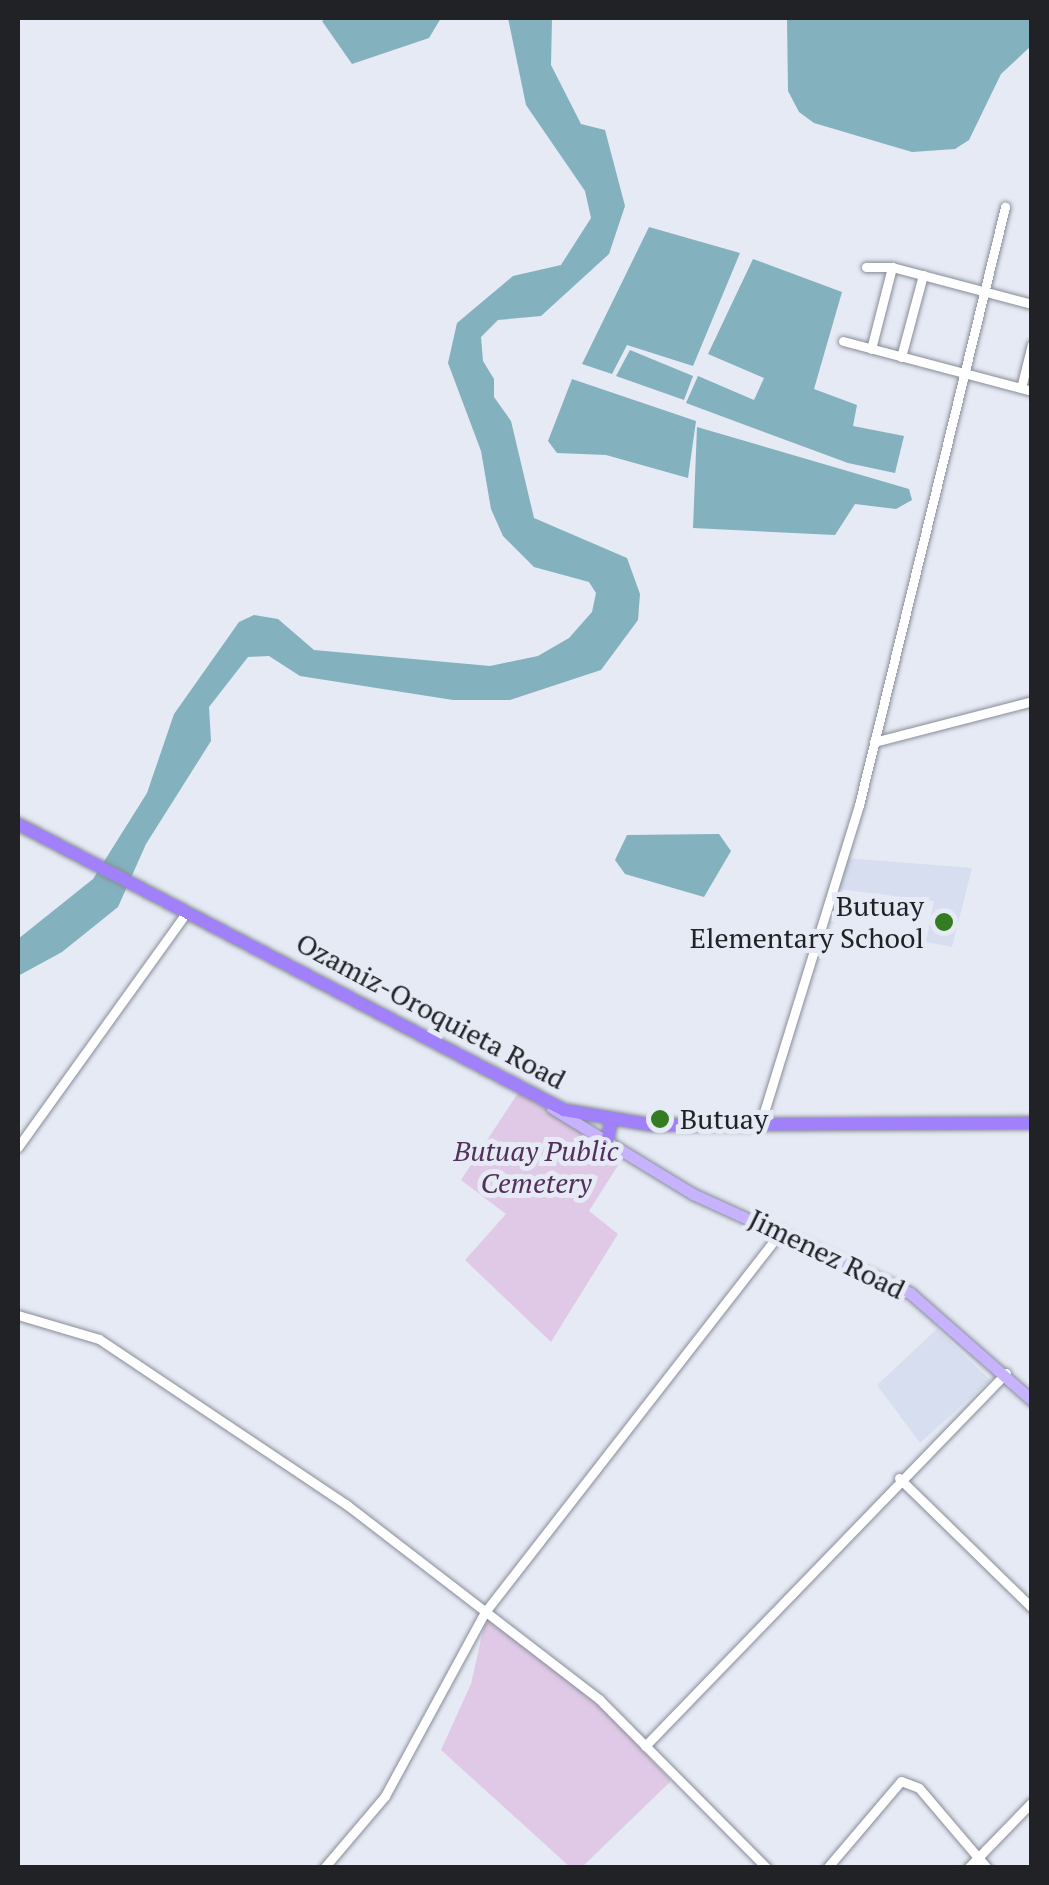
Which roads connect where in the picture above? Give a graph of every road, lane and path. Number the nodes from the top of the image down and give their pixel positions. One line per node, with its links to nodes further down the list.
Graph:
1 (1005, 207): 5 (street)
2 (866, 267): 3 (street)
3 (892, 267): 4 (street); 9 (street)
4 (923, 275): 5 (street); 10 (street)
5 (982, 291): 6 (street); 11 (street)
6 (1032, 304)
7 (843, 341): 9 (street)
8 (1032, 344): 12 (street)
9 (871, 349): 10 (street)
10 (901, 356): 11 (street)
11 (963, 371): 12 (street); 14 (street)
12 (1026, 389)
13 (1032, 701): 14 (street)
14 (874, 742): 21 (street)
15 (18, 824): 16 (highway, Ozamiz-Oroquieta Road)
16 (186, 913): 17 (highway, Ozamiz-Oroquieta Road); 23 (street)
17 (535, 1096): 18 (highway, Ozamiz-Oroquieta Road); 22 (main road, Jimenez Road)
18 (564, 1110): 19 (highway, Ozamiz-Oroquieta Road); 22 (main road, Jimenez Road)
19 (610, 1122): 21 (highway, Ozamiz-Oroquieta Road); 22 (highway)
20 (1032, 1123): 21 (highway, Ozamiz-Oroquieta Road)
21 (760, 1124)
22 (607, 1140): 24 (main road, Jimenez Road)
23 (18, 1147)
24 (781, 1232): 26 (main road, Jimenez Road); 30 (street)
25 (18, 1315): 30 (street)
26 (1006, 1373): 27 (main road, Jimenez Road); 28 (street)
27 (1032, 1400)
28 (899, 1478): 29 (street); 31 (street)
29 (1032, 1608)
30 (485, 1612): 31 (street); 34 (street)
31 (645, 1746): 35 (street)
32 (1032, 1802): 33 (street)
33 (978, 1858): 36 (street); 37 (street); 38 (street)
34 (324, 1868)
35 (767, 1868)
36 (826, 1868)
37 (968, 1868)
38 (987, 1868)

